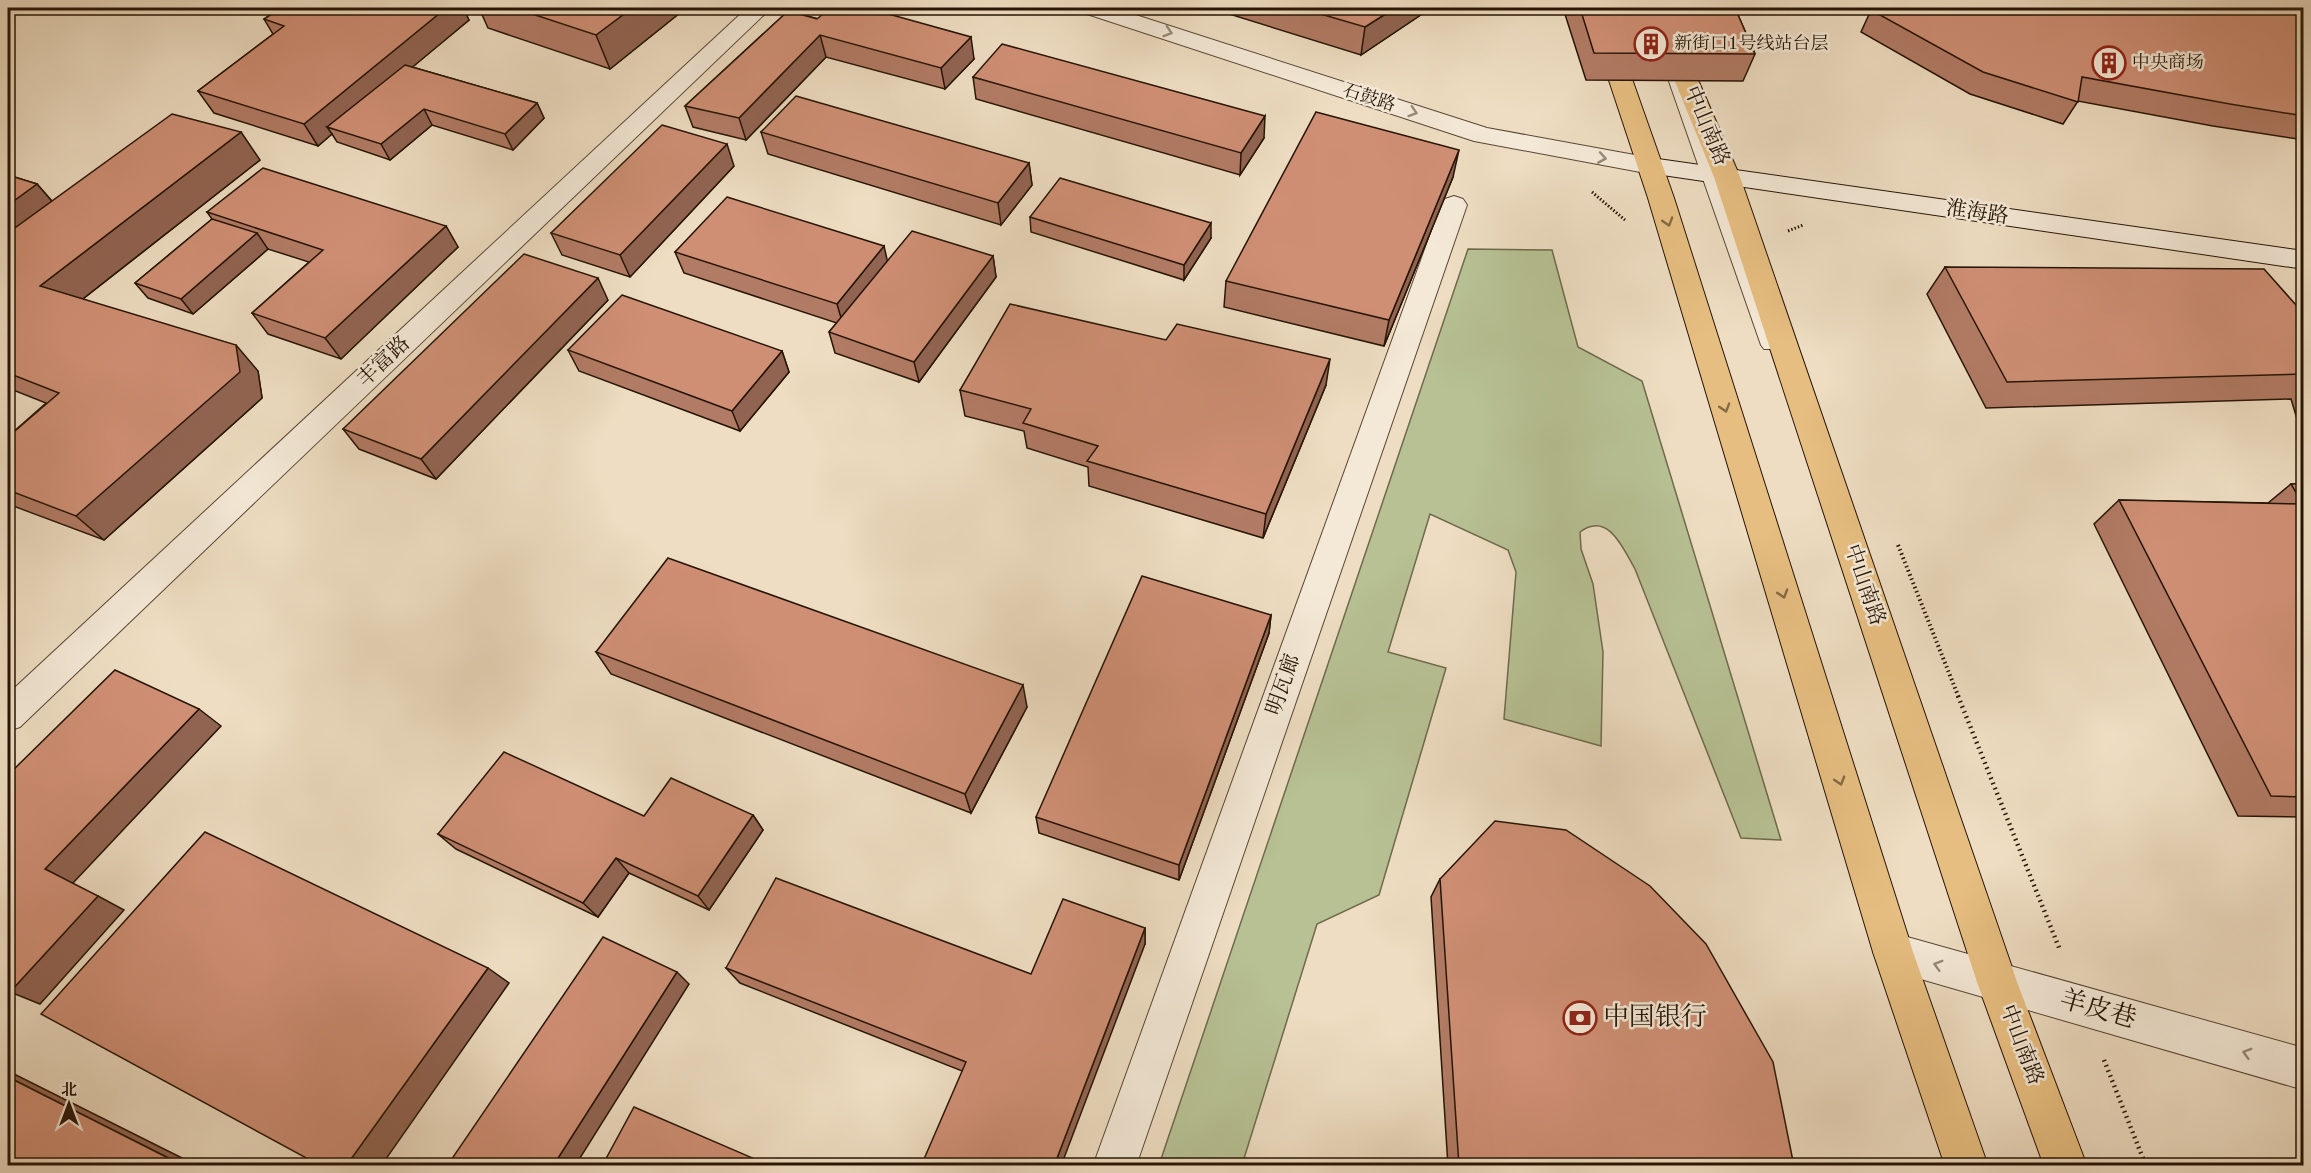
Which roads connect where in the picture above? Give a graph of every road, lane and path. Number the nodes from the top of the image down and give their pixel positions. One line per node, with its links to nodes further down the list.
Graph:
1 (760, 8): 13 (street, 丰富路)
2 (1092, 8): 6 (street, 石鼓路, one-way to 6)
3 (1596, 8): 6 (main road)
4 (1649, 8): 15 (lane)
5 (1656, 8): 7 (main road, 中山南路)
6 (1650, 166): 7 (street, 淮海路); 14 (main road, one-way to 14)
7 (1727, 177): 11 (street, 淮海路); 15 (main road, 中山南路)
8 (1454, 205): 18 (street, 明瓦廊)
9 (1808, 224): 10 (path)
10 (1785, 234)
11 (2304, 260)
12 (1898, 544): 16 (path)
13 (8, 716)
14 (1893, 952): 15 (street, 羊皮巷, one-way to 14); 19 (main road)
15 (1997, 982): 16 (street, 羊皮巷); 20 (lane)
16 (2083, 1006): 17 (street, 羊皮巷, one-way to 16); 21 (path)
17 (2304, 1069)
18 (1114, 1166)
19 (1967, 1166)
20 (2066, 1166)
21 (2146, 1166)

